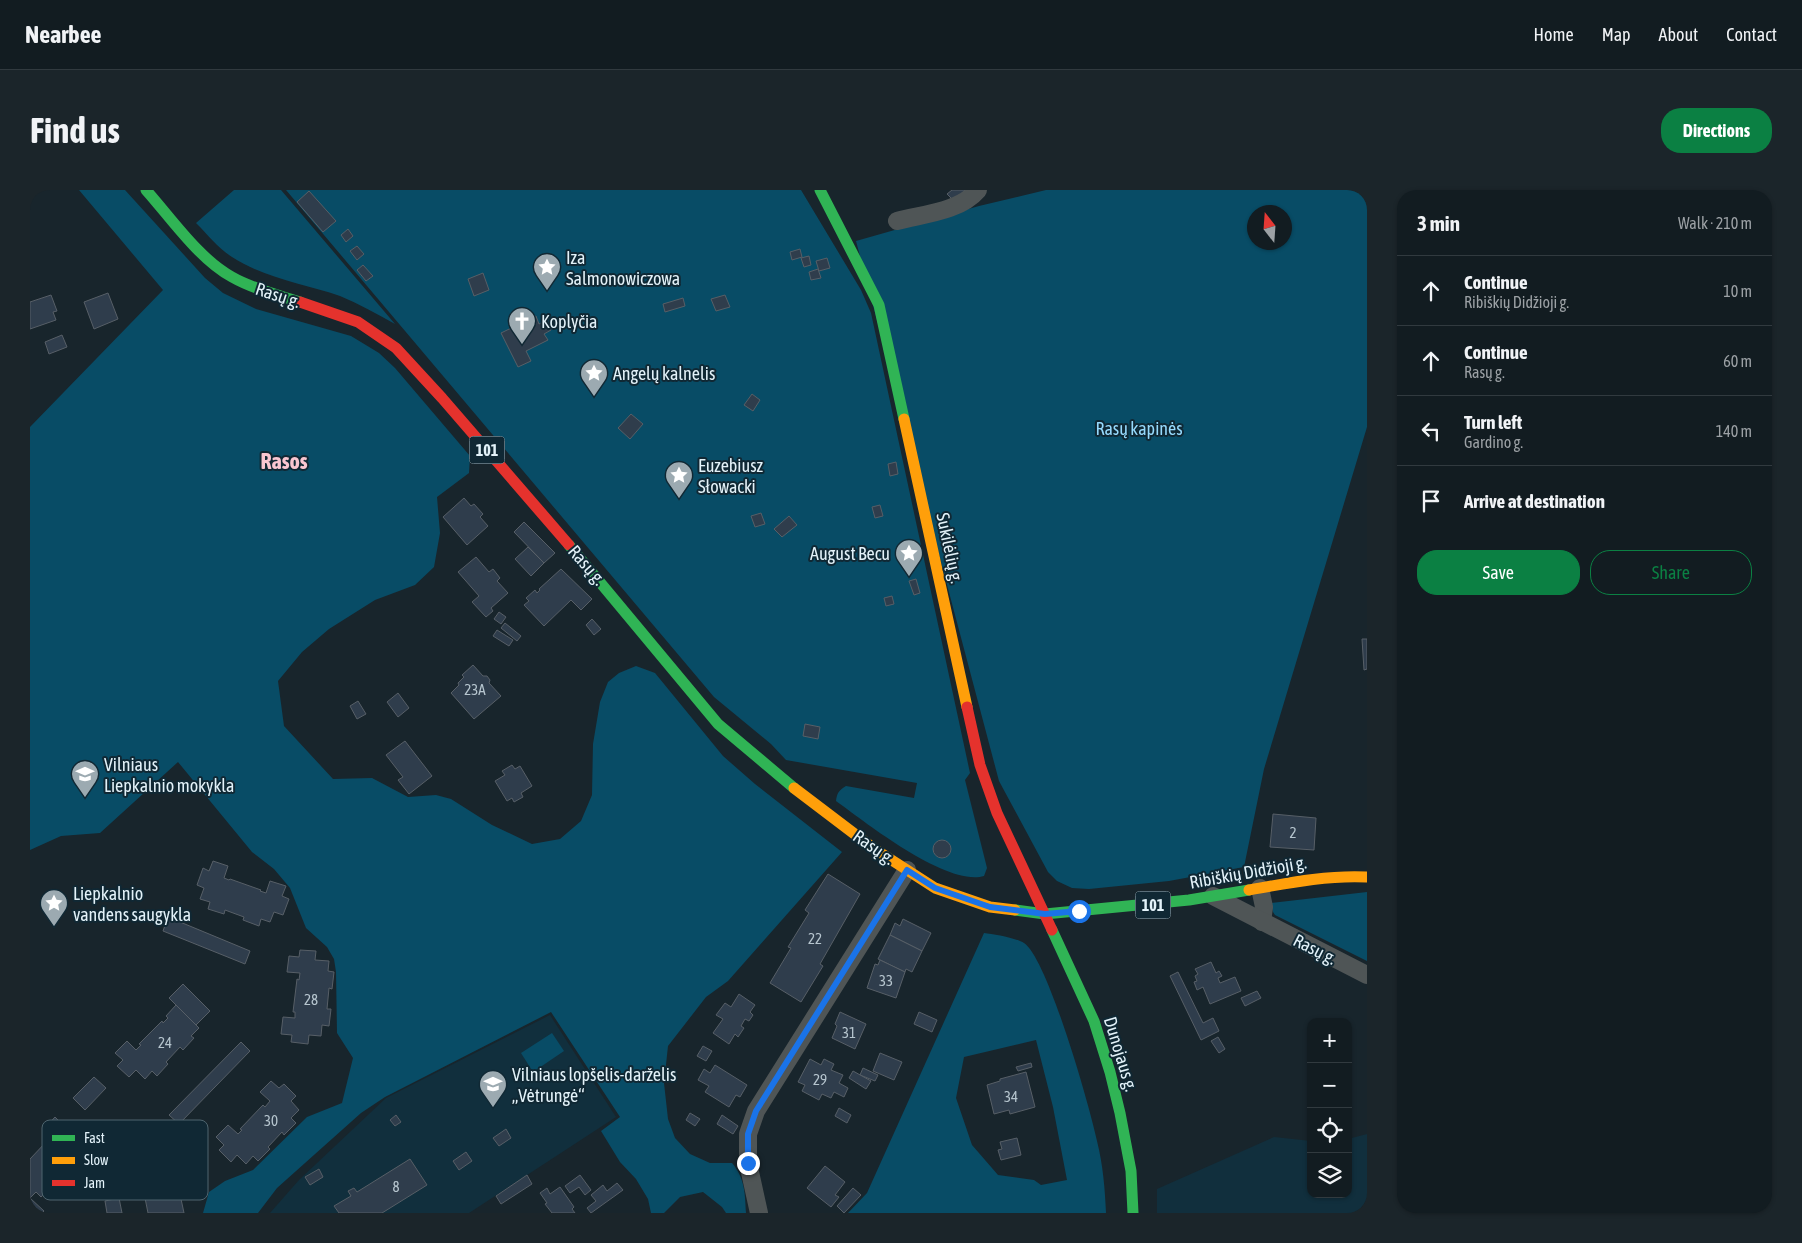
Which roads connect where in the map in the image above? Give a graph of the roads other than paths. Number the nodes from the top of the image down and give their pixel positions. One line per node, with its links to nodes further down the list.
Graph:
1 (146, 190): 5 (main road, Rasų g. / 101)
2 (820, 190): 9 (main road, Sukilėlių g.)
3 (978, 190): 4 (street)
4 (897, 220)
5 (907, 870): 9 (main road, Rasų g. / 101); 12 (street)
6 (1367, 877): 7 (main road, Ribiškių Didžioji g. / 101)
7 (1260, 888): 8 (main road, Ribiškių Didžioji g. / 101); 10 (street)
8 (1213, 896): 9 (main road, Ribiškių Didžioji g. / 101); 10 (street, Rasų g.)
9 (1045, 914): 13 (main road, Dunojaus g.)
10 (1262, 922): 11 (street, Rasų g.)
11 (1367, 975)
12 (759, 1213)
13 (1133, 1213)

